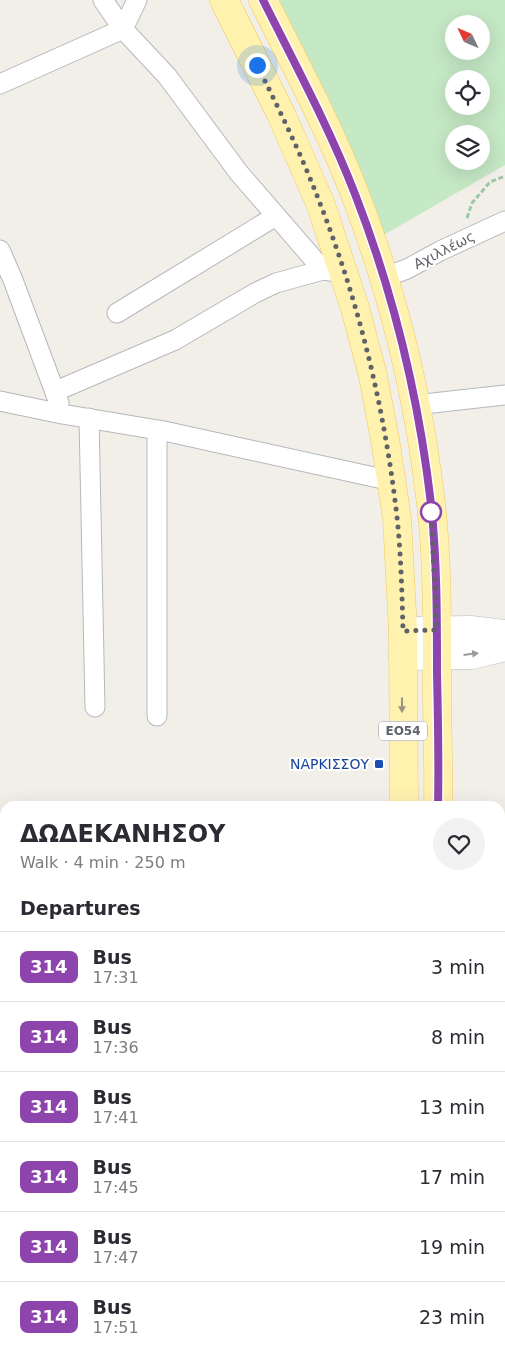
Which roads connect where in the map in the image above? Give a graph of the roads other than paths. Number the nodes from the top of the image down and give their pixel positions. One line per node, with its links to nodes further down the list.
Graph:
1 (103, 0): 5 (street)
2 (137, 0): 5 (street)
3 (224, 0): 10 (main road, ΕΟ54)
4 (263, 0): 11 (main road, ΕΟ54)
5 (123, 29): 6 (street); 7 (street)
6 (0, 84)
7 (276, 216): 10 (street); 12 (street)
8 (505, 221): 11 (street, Αχιλλέως)
9 (0, 250): 13 (street)
10 (334, 272): 13 (street); 20 (main road, ΕΟ54)
11 (382, 278): 16 (main road, ΕΟ54)
12 (117, 313)
13 (56, 391): 17 (street)
14 (505, 394): 16 (street)
15 (0, 401): 17 (street)
16 (415, 405): 23 (main road, ΕΟ54)
17 (62, 414): 18 (street)
18 (89, 418): 19 (street); 25 (street)
19 (157, 430): 20 (street); 26 (street)
20 (392, 481): 22 (main road, ΕΟ54)
21 (505, 634): 23 (street)
22 (403, 643): 23 (street); 27 (main road, ΕΟ54, one-way to 27)
23 (437, 643): 24 (street, one-way to 24); 28 (main road, ΕΟ54)
24 (505, 647)
25 (95, 707)
26 (157, 716)
27 (404, 801)
28 (438, 801)

